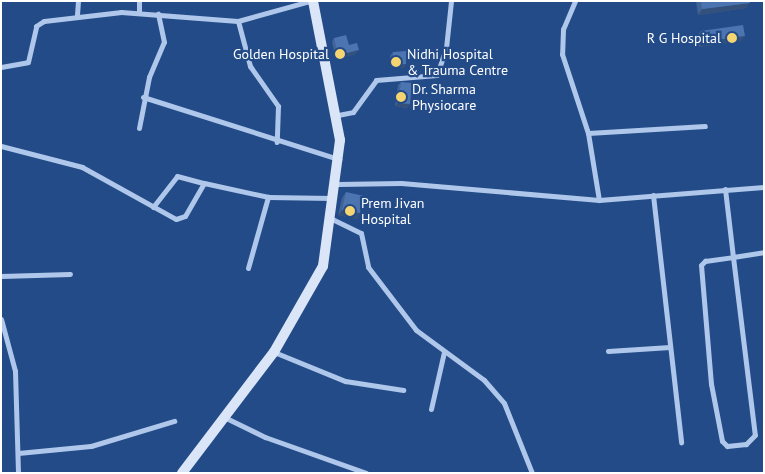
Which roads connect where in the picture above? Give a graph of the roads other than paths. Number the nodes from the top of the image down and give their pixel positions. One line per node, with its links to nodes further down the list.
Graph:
1 (78, 1): 8 (street)
2 (139, 1): 6 (street)
3 (312, 1): 9 (street); 12 (main road)
4 (451, 1): 12 (street)
5 (575, 1): 15 (street)
6 (139, 13): 7 (street); 8 (street)
7 (158, 14): 9 (street); 11 (street)
8 (78, 15): 10 (street)
9 (238, 21): 16 (street)
10 (1, 67)
11 (143, 97): 14 (street); 16 (street)
12 (338, 115): 18 (main road)
13 (705, 126): 15 (street)
14 (139, 128)
15 (588, 133): 26 (street)
16 (277, 142): 18 (street)
17 (1, 146): 27 (street)
18 (340, 159): 20 (main road)
19 (204, 183): 24 (street); 27 (street); 27 (street)
20 (338, 184): 25 (main road); 26 (street)
21 (764, 187): 22 (street)
22 (725, 189): 23 (street); 30 (street)
23 (653, 195): 26 (street); 35 (street)
24 (268, 197): 25 (street); 31 (street)
25 (335, 198): 28 (main road)
26 (599, 200)
27 (152, 207)
28 (332, 219): 36 (main road); 37 (street)
29 (764, 252): 30 (street)
30 (733, 257): 30 (street)
31 (248, 268)
32 (70, 274): 33 (street)
33 (1, 276)
34 (1, 320): 44 (street)
35 (670, 346): 38 (street); 43 (street)
36 (274, 352): 39 (street); 41 (main road)
37 (444, 352): 40 (street); 48 (street)
38 (608, 352)
39 (403, 390)
40 (431, 409)
41 (224, 416): 46 (main road); 47 (street)
42 (174, 421): 44 (street)
43 (681, 442)
44 (18, 453): 45 (street)
45 (18, 473)
46 (182, 473)
47 (366, 473)
48 (532, 473)

